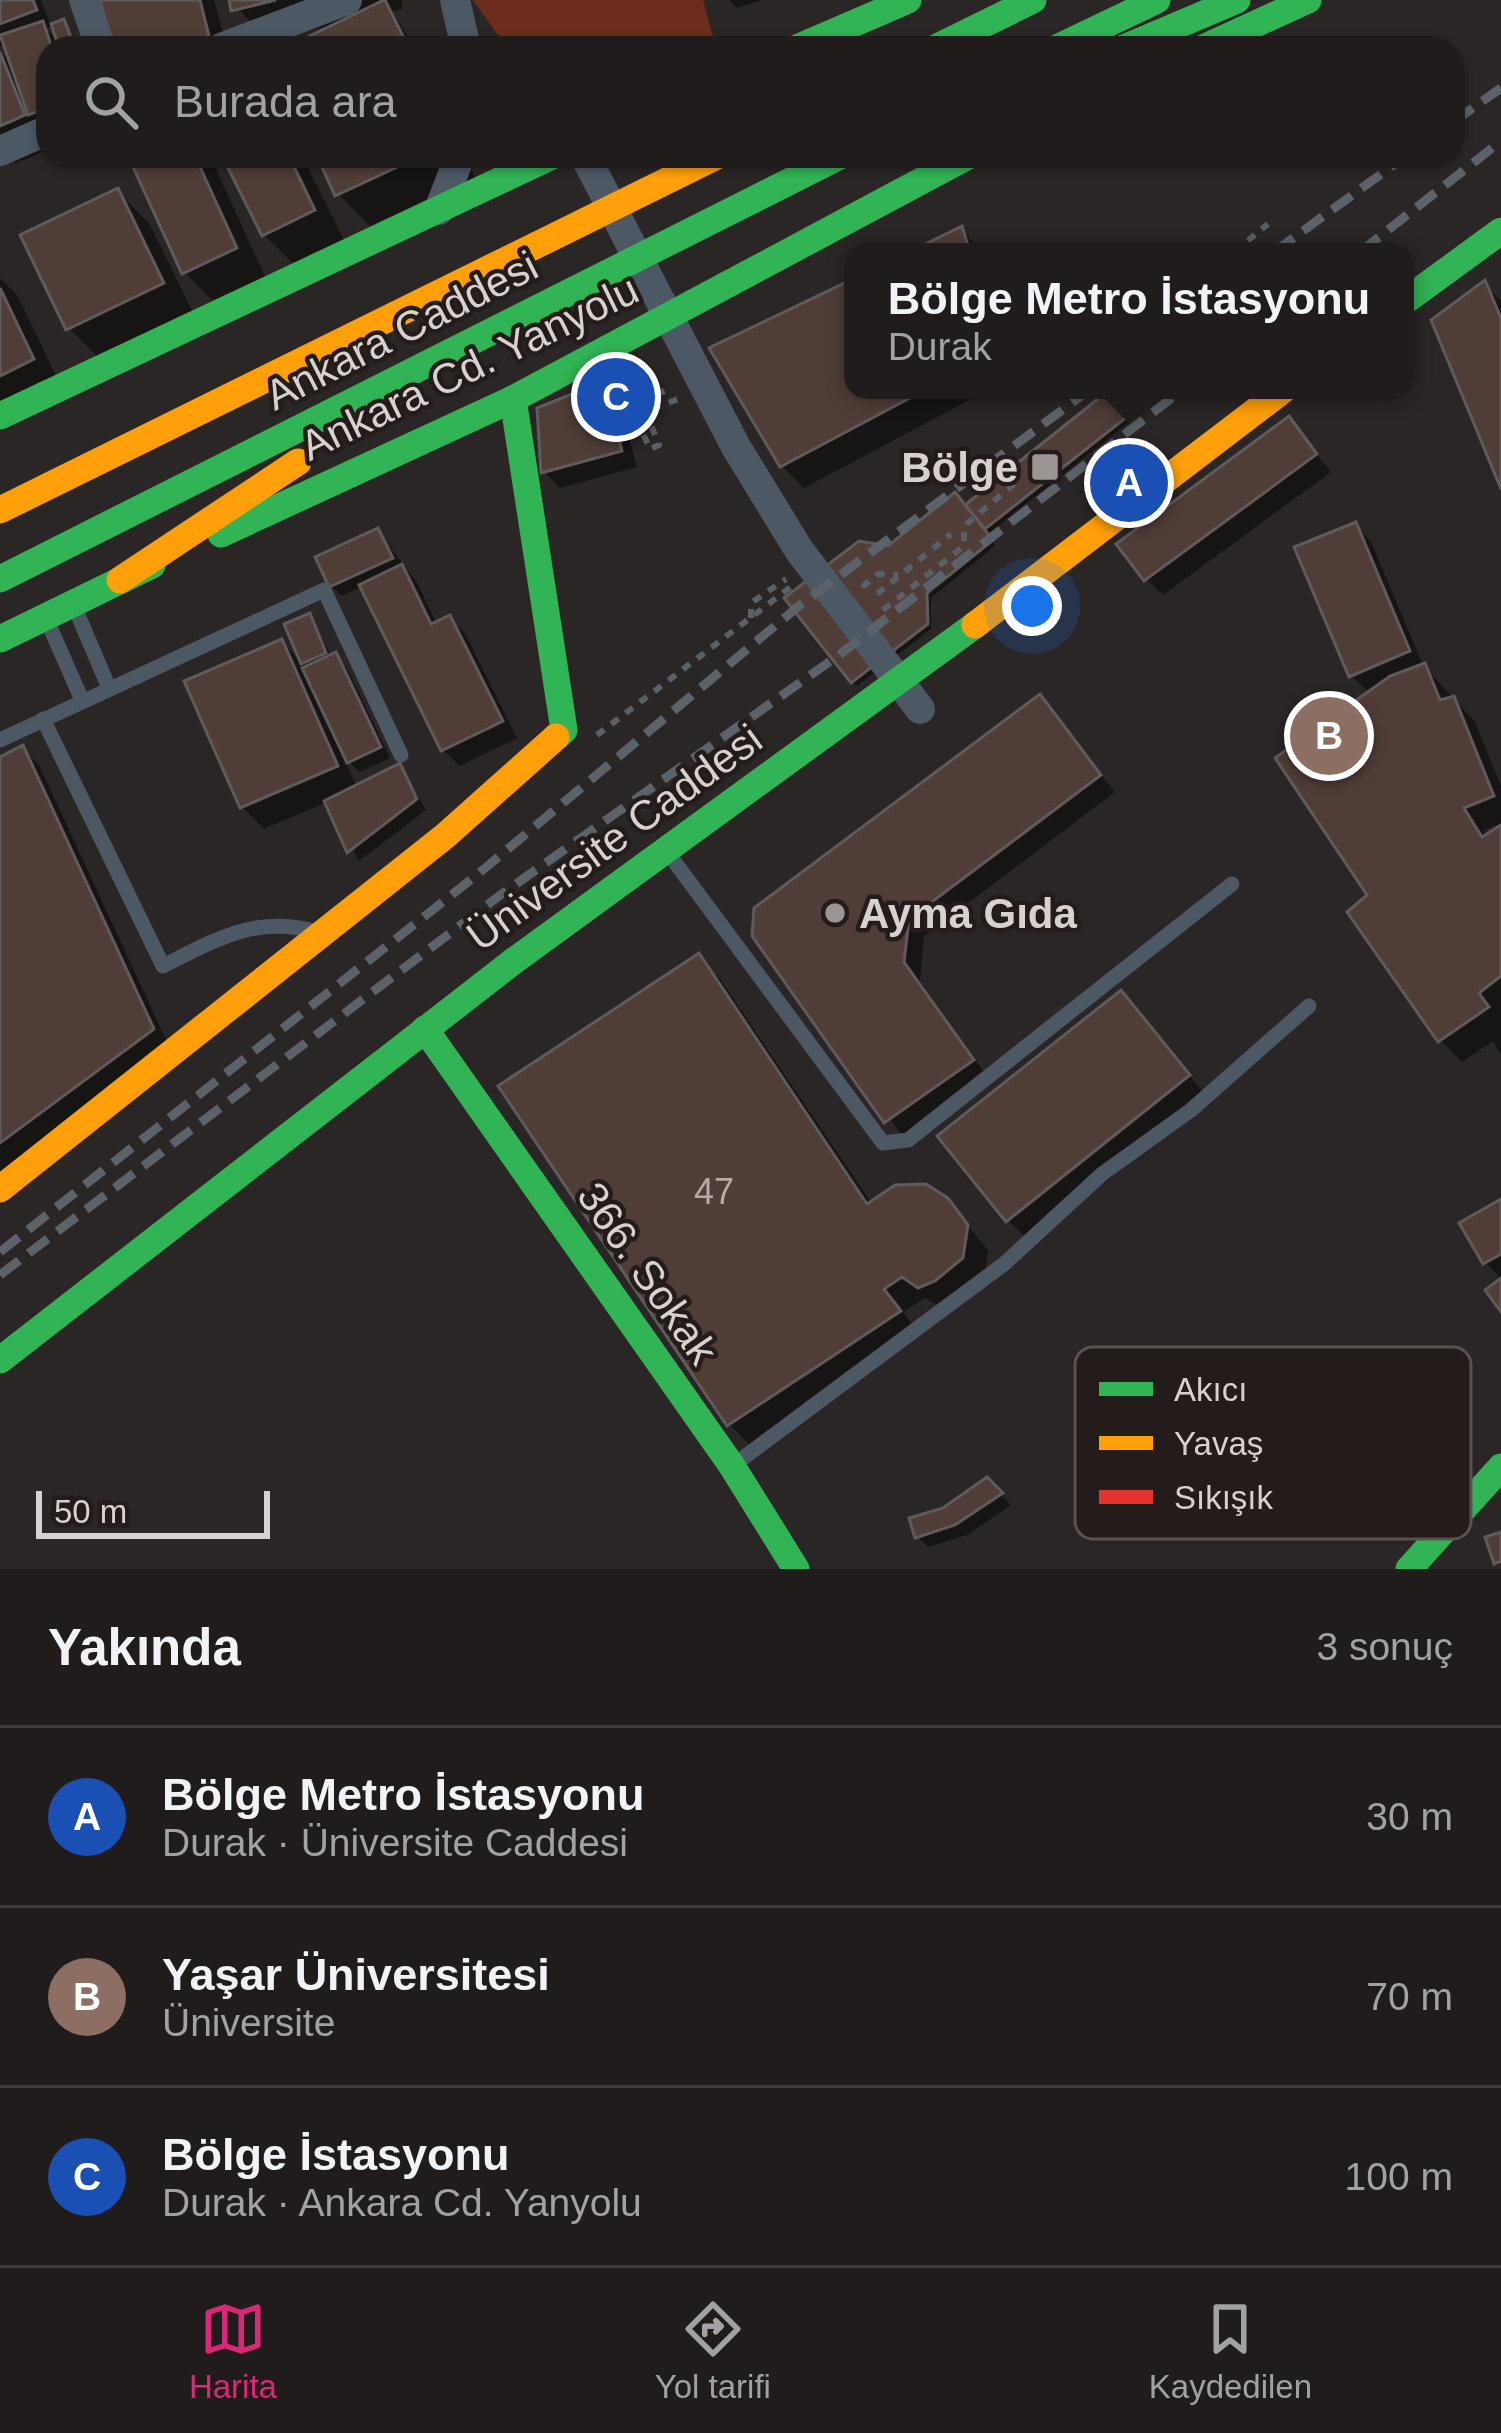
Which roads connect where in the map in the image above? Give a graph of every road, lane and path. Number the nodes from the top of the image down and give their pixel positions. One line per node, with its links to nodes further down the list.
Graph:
1 (85, 0): 9 (street)
2 (347, 0): 10 (street)
3 (454, 0): 11 (street)
4 (908, 0): 12 (main road)
5 (1033, 0): 13 (main road)
6 (1156, 0): 14 (main road)
7 (1237, 0): 15 (main road)
8 (1308, 0): 16 (main road)
9 (96, 36)
10 (252, 36)
11 (463, 36)
12 (825, 36)
13 (960, 36)
14 (1082, 36)
15 (1152, 36)
16 (1229, 36)
17 (36, 136): 18 (street)
18 (0, 152)
19 (456, 168): 27 (street)
20 (527, 168): 27 (main road)
21 (591, 168): 48 (street)
22 (692, 168): 41 (main road, Ankara Caddesi)
23 (816, 168): 26 (main road, Ankara Caddesi)
24 (828, 168): 26 (main road)
25 (941, 168): 35 (main road, Ankara Cd. Yanyolu)
26 (787, 182): 31 (main road, Ankara Caddesi)
27 (440, 210): 38 (main road)
28 (1268, 224): 30 (path)
29 (1501, 231): 32 (main road)
30 (1246, 243)
31 (614, 270): 44 (main road, Ankara Caddesi); 45 (main road)
32 (1414, 294)
33 (689, 381): 39 (path)
34 (624, 392): 39 (path)
35 (513, 399): 45 (main road, Ankara Cd. Yanyolu); 56 (main road)
36 (1271, 399): 59 (main road, Üniversite Caddesi)
37 (653, 409): 39 (path)
38 (0, 416)
39 (635, 416)
40 (1014, 484): 48 (path)
41 (0, 510)
42 (951, 534): 43 (path)
43 (901, 575): 46 (path); 48 (path)
44 (0, 579)
45 (120, 580): 47 (main road, Ankara Cd. Yanyolu)
46 (878, 593)
47 (72, 603): 49 (main road, Ankara Cd. Yanyolu); 52 (lane)
48 (850, 616): 54 (street)
49 (45, 617): 51 (main road, Ankara Cd. Yanyolu); 53 (lane)
50 (751, 618): 50 (path); 56 (path)
51 (0, 639)
52 (109, 688): 53 (lane); 58 (lane)
53 (82, 700): 55 (lane)
54 (920, 709)
55 (43, 719): 57 (lane); 61 (lane)
56 (564, 730): 61 (main road)
57 (0, 740)
58 (401, 755)
59 (666, 850): 60 (lane); 63 (main road, Üniversite Caddesi)
60 (1232, 884)
61 (322, 933): 64 (main road)
62 (1309, 1006): 66 (lane)
63 (425, 1029): 65 (main road, Üniversite Caddesi); 66 (main road, 366. Sokak)
64 (0, 1189)
65 (0, 1360)
66 (732, 1466): 70 (main road, 366. Sokak)
67 (1501, 1467): 68 (main road)
68 (1471, 1500)
69 (1436, 1539): 71 (main road)
70 (796, 1569)
71 (1409, 1569)

